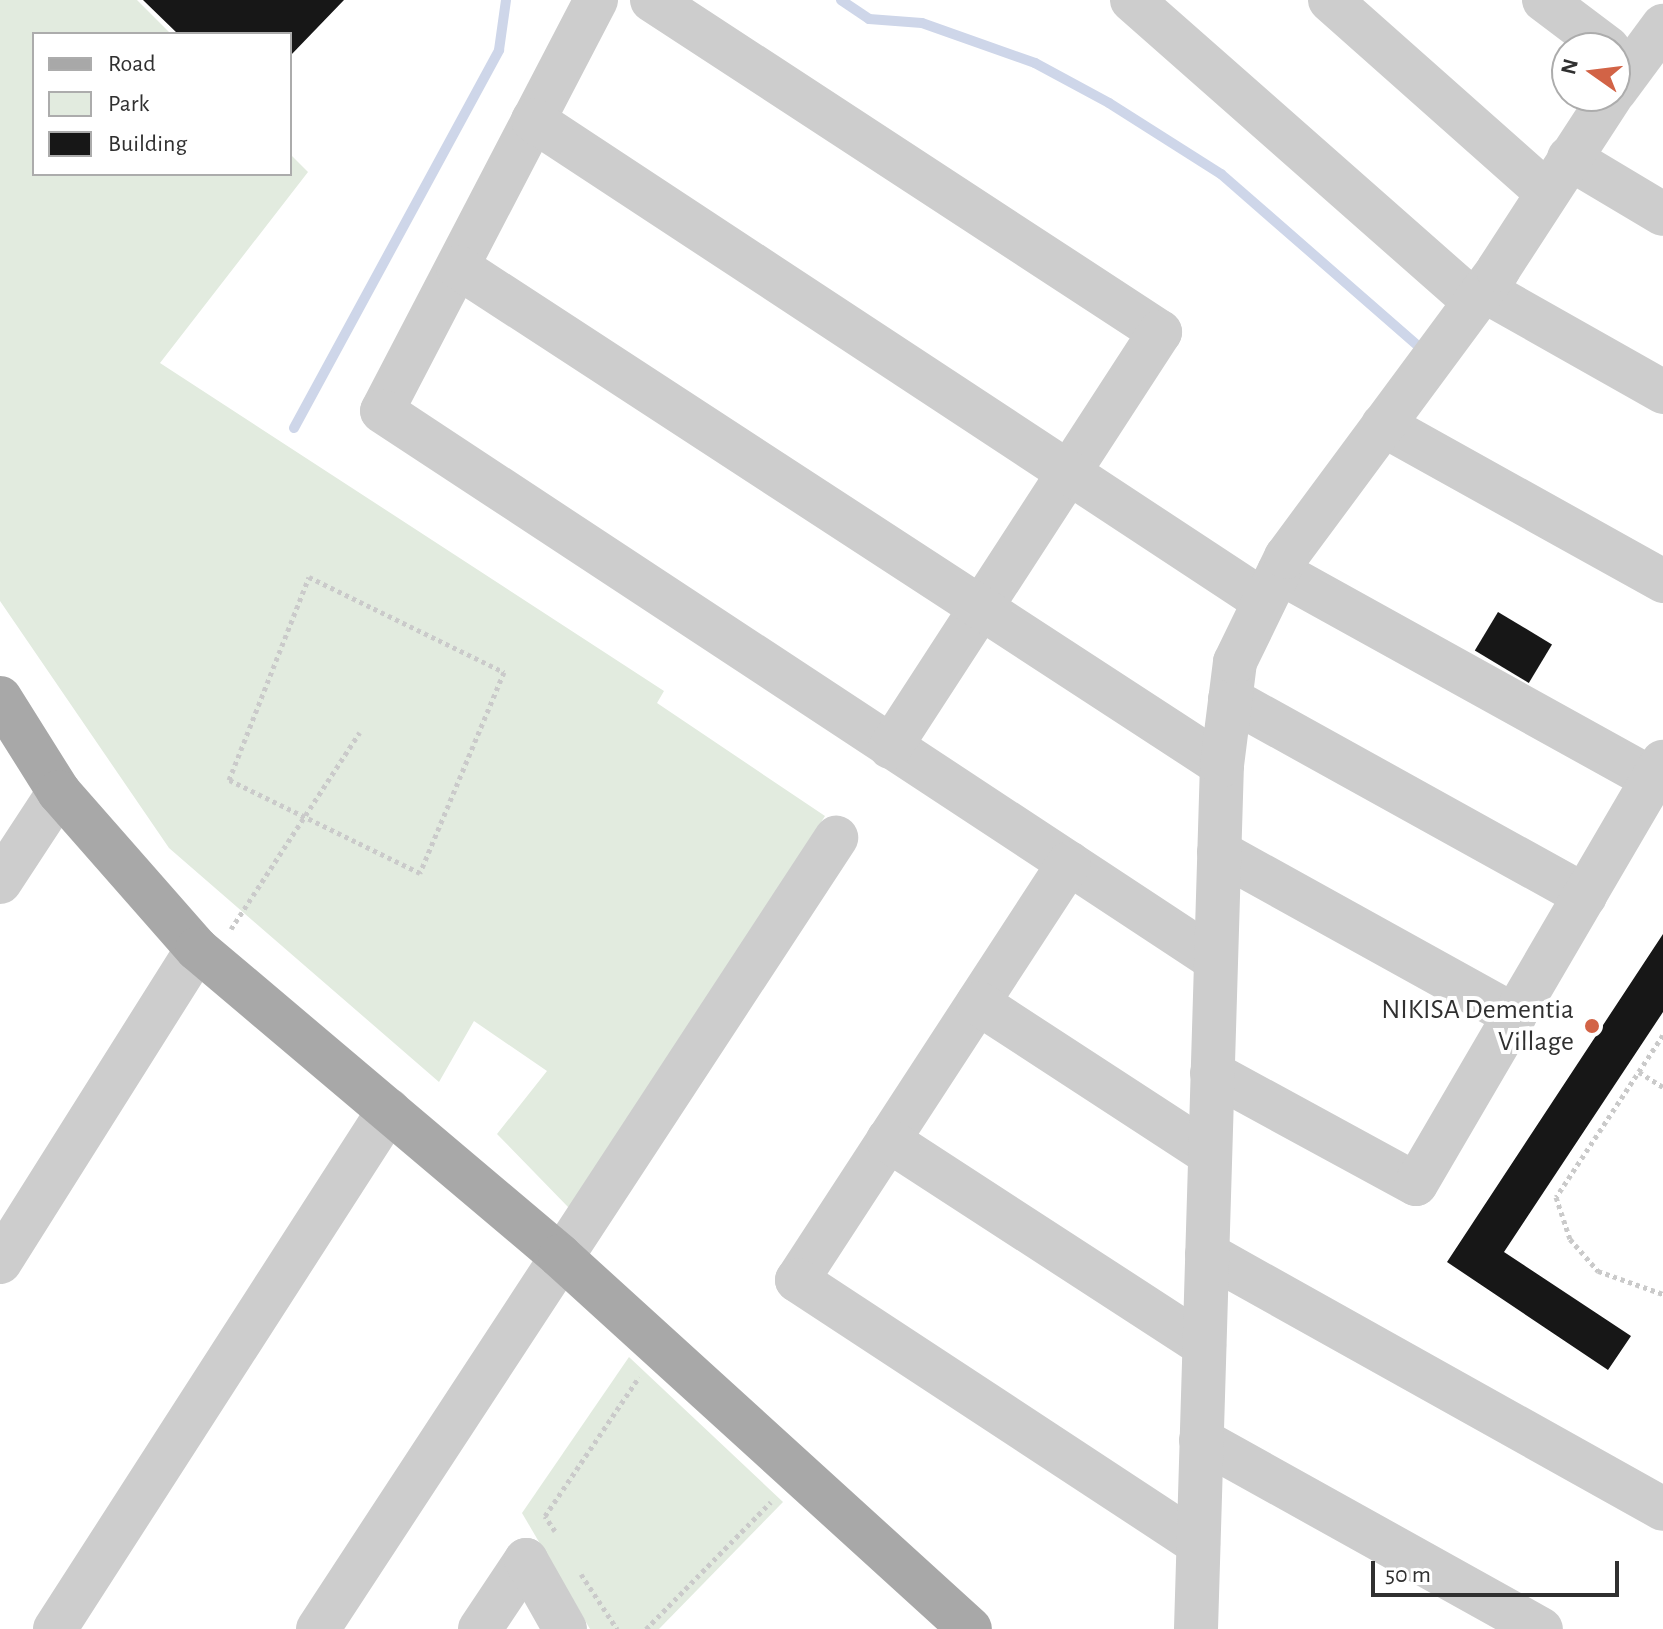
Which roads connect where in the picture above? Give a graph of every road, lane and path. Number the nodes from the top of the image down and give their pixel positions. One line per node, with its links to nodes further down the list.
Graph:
1 (596, 0): 10 (street)
2 (652, 0): 17 (street)
3 (1132, 0): 14 (street)
4 (1330, 0): 11 (street)
5 (1544, 0): 7 (street)
6 (1663, 26): 8 (street)
7 (1576, 32)
8 (1631, 57)
9 (1593, 112): 11 (street)
10 (533, 120): 13 (street); 17 (street)
11 (1558, 175): 12 (street); 14 (street)
12 (1663, 214)
13 (458, 267): 20 (street); 24 (street)
14 (1479, 296): 15 (street); 16 (street)
15 (1663, 392)
16 (1383, 425): 18 (street); 19 (street)
17 (1068, 472): 19 (street); 20 (street)
18 (1663, 581)
19 (1272, 586): 22 (street); 26 (street)
20 (980, 608): 24 (street); 25 (street)
21 (0, 698): 27 (main road)
22 (1230, 699): 25 (street); 33 (street)
23 (360, 732): 28 (path)
24 (891, 747): 31 (street)
25 (1222, 765): 30 (street)
26 (1658, 770): 33 (street)
27 (59, 792): 32 (street); 34 (main road)
28 (304, 816): 28 (path); 34 (path)
29 (836, 838): 46 (street)
30 (1219, 852): 35 (street); 37 (street)
31 (1069, 863): 35 (street); 36 (street)
32 (0, 882)
33 (1585, 896): 37 (street)
34 (204, 954): 42 (main road); 47 (street)
35 (1216, 960): 40 (street)
36 (978, 1003): 43 (street); 44 (street)
37 (1515, 1016): 40 (street)
38 (1663, 1035): 39 (path)
39 (1639, 1072): 41 (path); 48 (path)
40 (1212, 1073): 44 (street)
41 (1663, 1087)
42 (389, 1110): 46 (main road); 57 (street)
43 (888, 1140): 49 (street); 55 (street)
44 (1210, 1154): 45 (street)
45 (1207, 1254): 49 (street); 53 (street)
46 (560, 1256): 58 (street); 63 (main road)
47 (0, 1262)
48 (1663, 1294)
49 (1204, 1345): 51 (street)
50 (647, 1392): 54 (path)
51 (1201, 1440): 55 (street); 65 (street)
52 (762, 1493): 62 (path)
53 (1663, 1509)
54 (561, 1541)
55 (1198, 1543): 64 (street)
56 (577, 1566): 61 (path)
57 (55, 1629)
58 (318, 1629)
59 (480, 1629): 60 (street)
60 (565, 1629)
61 (617, 1629)
62 (646, 1629)
63 (970, 1629)
64 (1196, 1629)
65 (1541, 1629)

